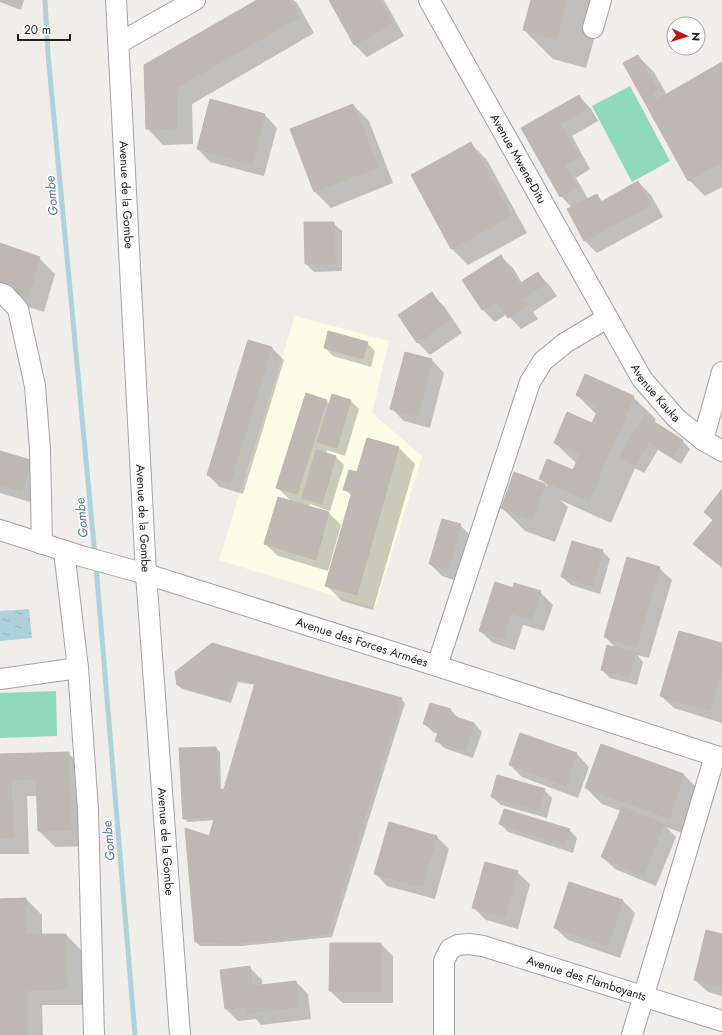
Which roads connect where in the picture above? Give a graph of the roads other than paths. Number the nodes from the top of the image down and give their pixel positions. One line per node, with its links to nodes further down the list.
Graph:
1 (116, 0): 6 (street, Avenue de la Gombe)
2 (195, 0): 6 (street)
3 (429, 0): 8 (street, Avenue Mwene-Ditu)
4 (601, 0): 5 (street)
5 (593, 28)
6 (119, 43): 15 (street, Avenue de la Gombe)
7 (0, 293): 13 (street)
8 (607, 318): 10 (street, Avenue Kauka); 16 (street)
9 (722, 372): 10 (street)
10 (703, 440): 11 (street, Avenue Kauka)
11 (722, 451)
12 (0, 530): 13 (street, Avenue des Forces Armées)
13 (42, 544): 14 (street, Avenue des Forces Armées)
14 (73, 554): 15 (street, Avenue des Forces Armées); 17 (street)
15 (146, 574): 16 (street, Avenue des Forces Armées); 23 (street, Avenue de la Gombe)
16 (437, 666): 19 (street, Avenue des Forces Armées)
17 (78, 668): 18 (street); 22 (street)
18 (0, 679)
19 (719, 757): 20 (street)
20 (643, 996): 21 (street, Avenue des Flamboyants); 24 (street, Avenue des Flamboyants); 25 (street)
21 (722, 1021)
22 (94, 1035)
23 (180, 1035)
24 (444, 1035)
25 (632, 1035)

